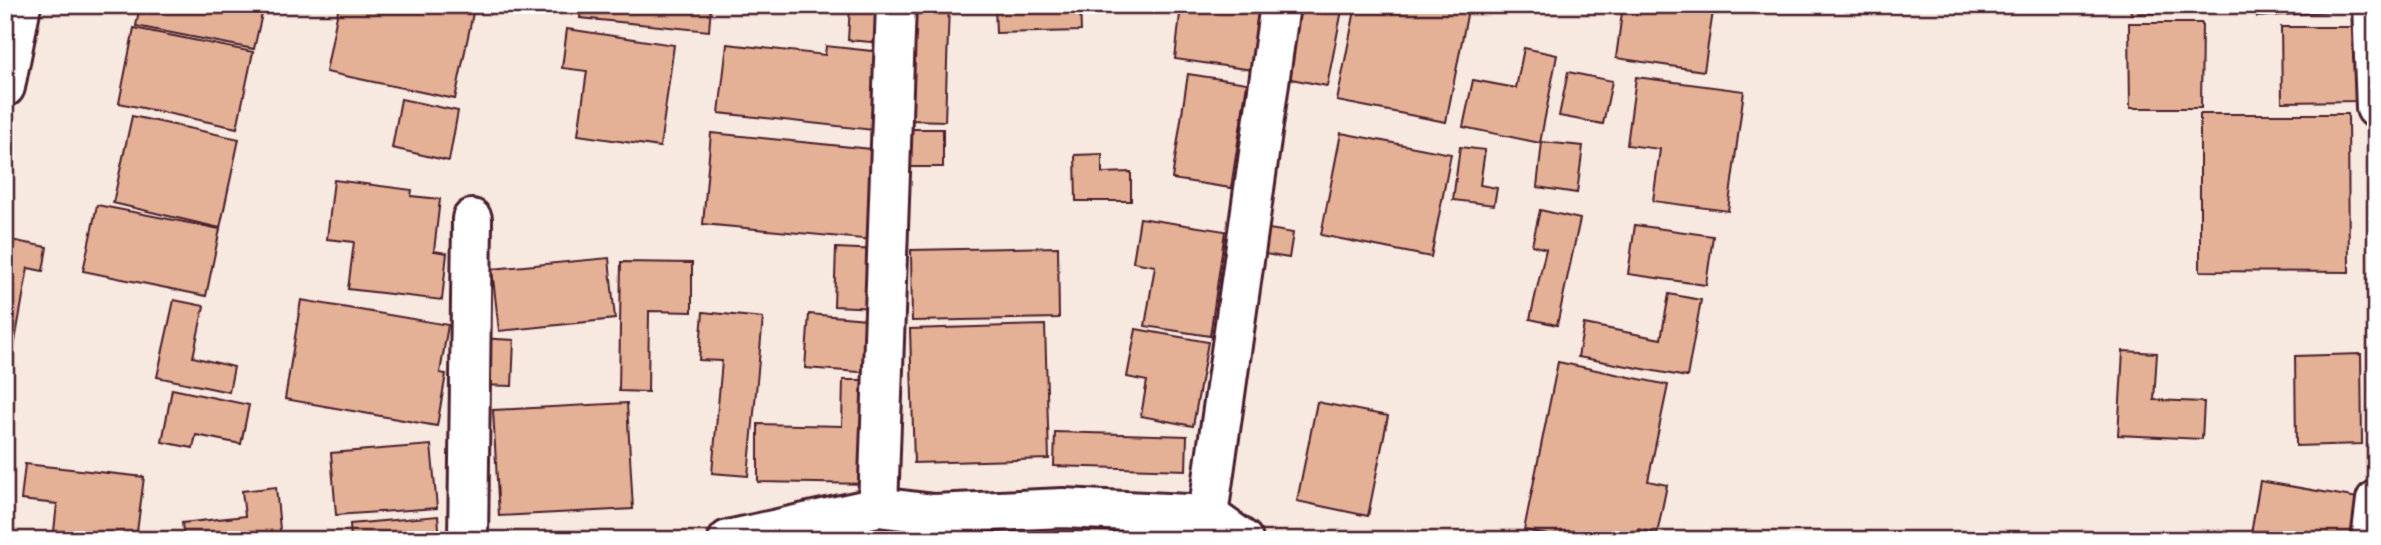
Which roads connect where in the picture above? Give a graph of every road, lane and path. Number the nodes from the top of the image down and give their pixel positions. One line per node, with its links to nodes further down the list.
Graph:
1 (21, 5): 5 (street)
2 (896, 5): 9 (street)
3 (1280, 5): 10 (street)
4 (2372, 5): 6 (street)
5 (5, 87)
6 (2376, 108)
7 (472, 219): 12 (street)
8 (2376, 500): 15 (street)
9 (878, 507): 11 (street); 13 (street)
10 (1208, 515): 11 (street); 14 (street)
11 (933, 527)
12 (468, 540)
13 (729, 540)
14 (1243, 540)
15 (2371, 540)

